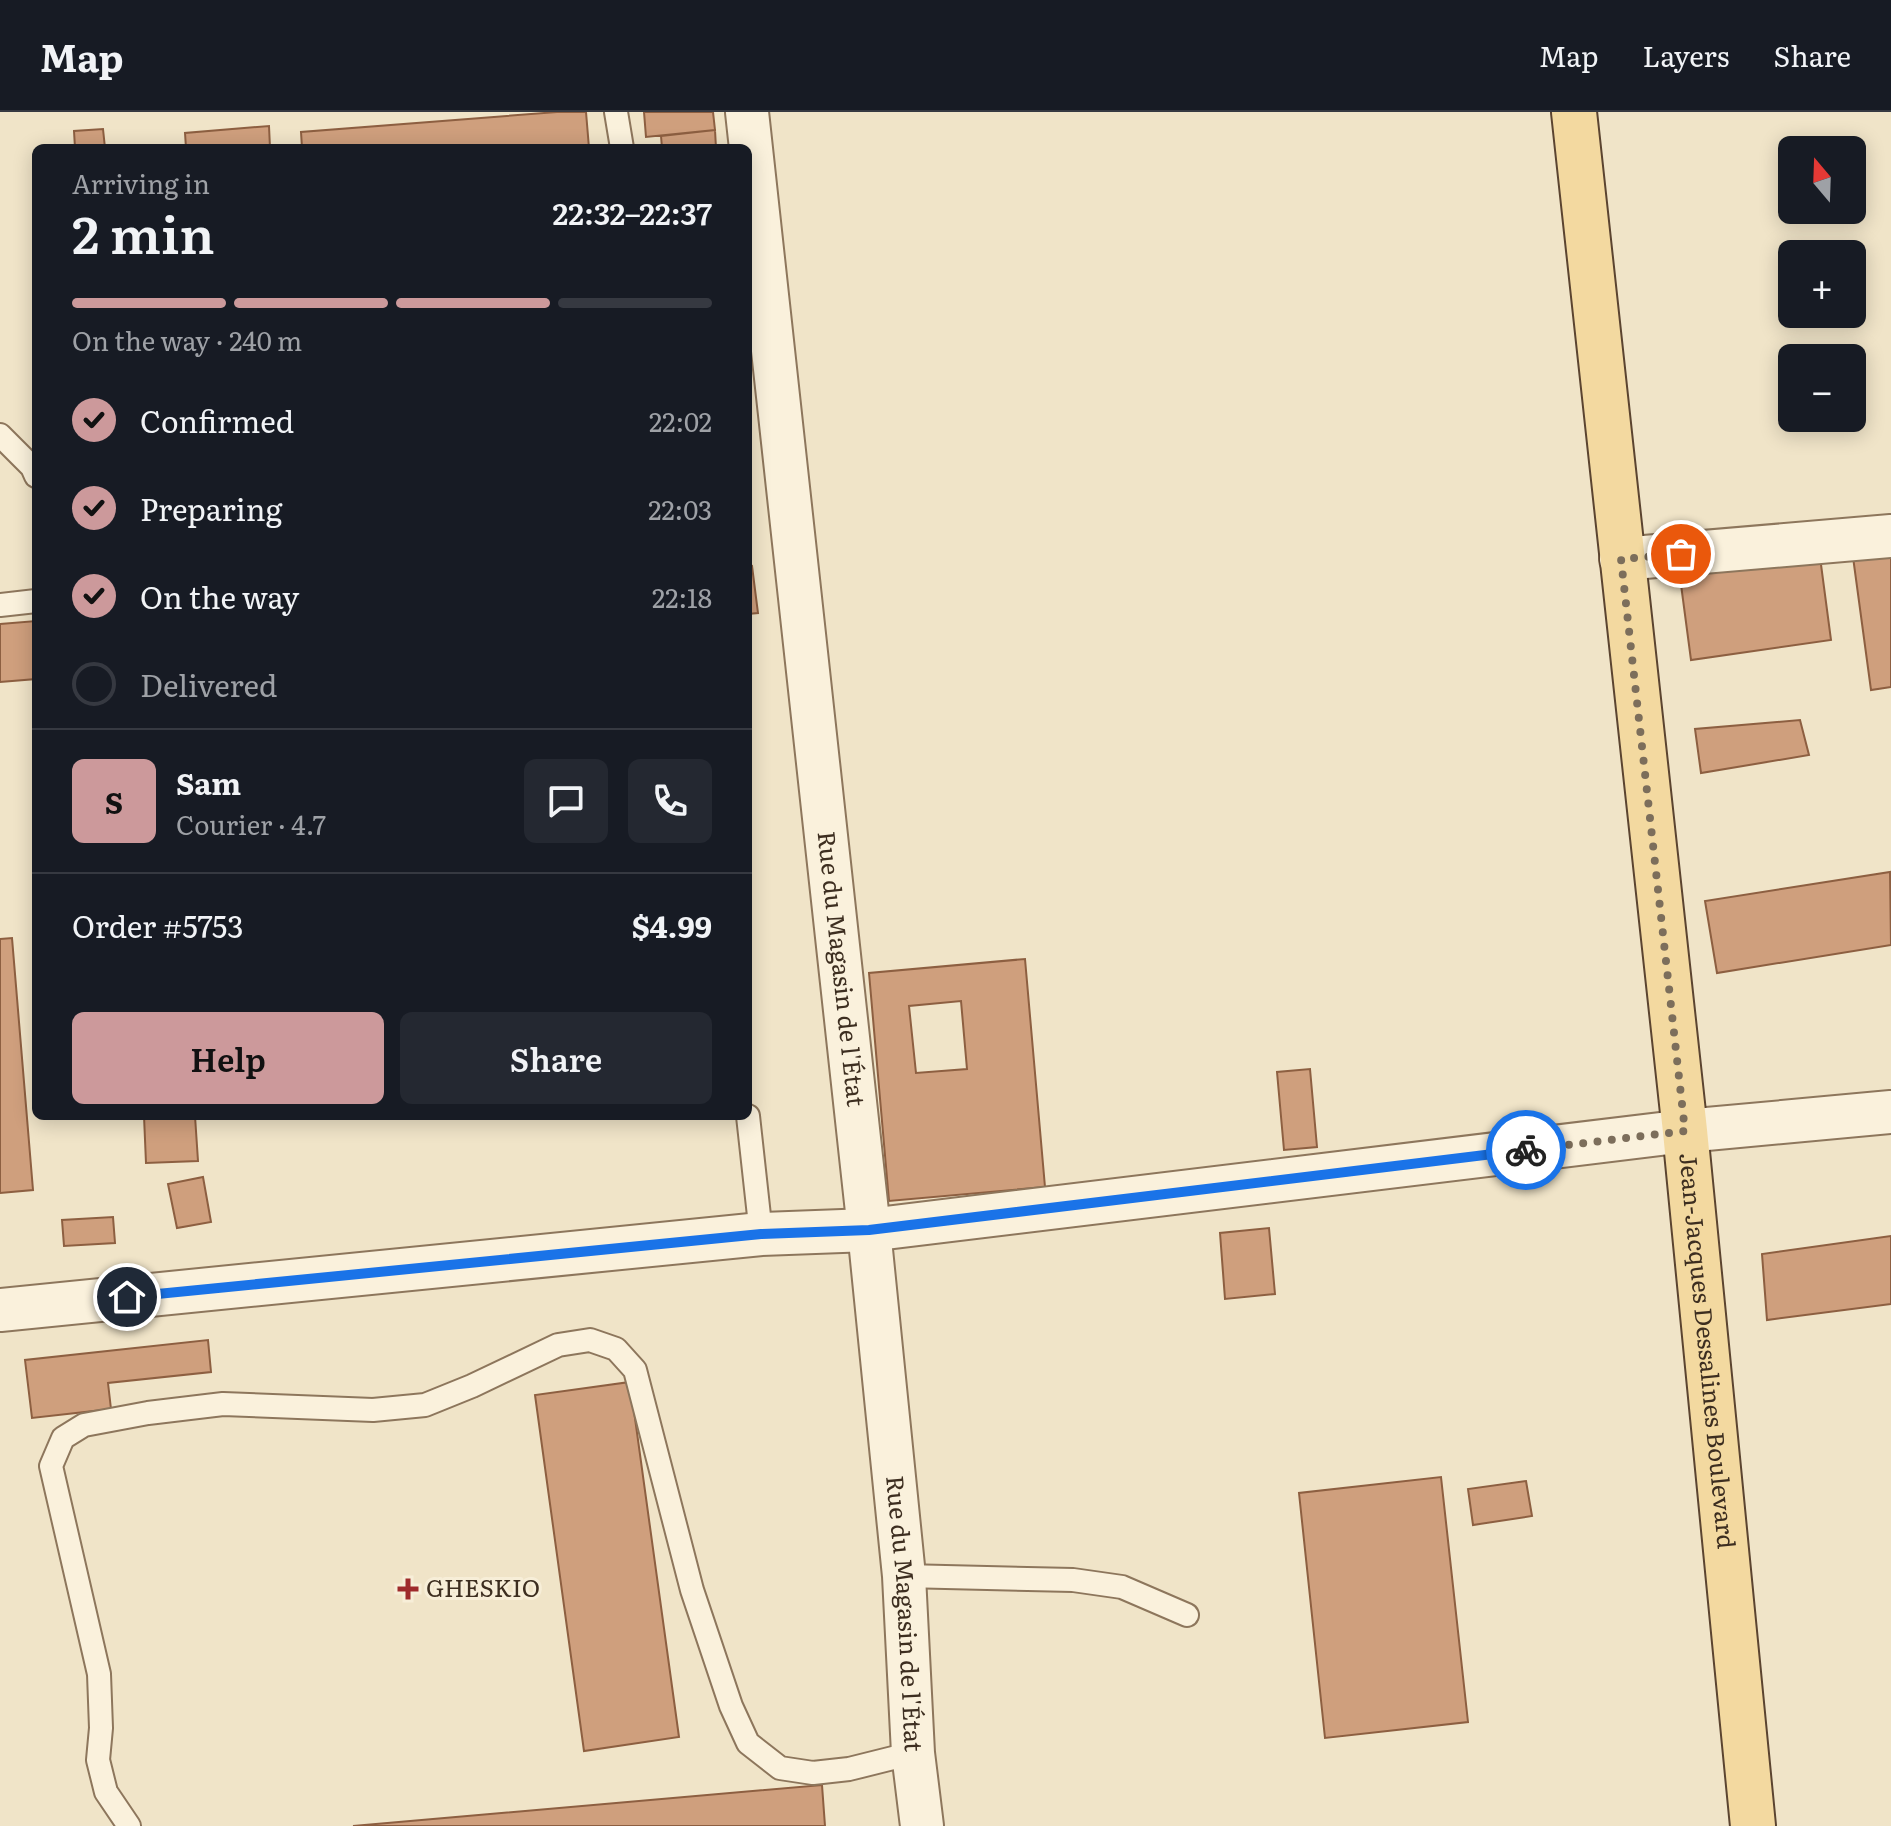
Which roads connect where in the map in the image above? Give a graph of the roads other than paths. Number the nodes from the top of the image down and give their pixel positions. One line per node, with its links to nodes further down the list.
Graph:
1 (616, 112): 4 (lane)
2 (747, 112): 5 (street, Rue du Magasin de l'État)
3 (1574, 112): 10 (main road, Jean-Jacques Dessalines Boulevard)
4 (621, 144)
5 (750, 144)
6 (752, 158): 16 (street, Rue du Magasin de l'État)
7 (0, 435): 8 (lane)
8 (32, 467)
9 (1891, 536): 10 (street)
10 (1621, 559): 15 (main road, Jean-Jacques Dessalines Boulevard)
11 (32, 601): 12 (lane)
12 (0, 605)
13 (1891, 1112): 15 (street)
14 (748, 1120): 17 (lane)
15 (1685, 1131): 16 (street); 24 (main road, Jean-Jacques Dessalines Boulevard)
16 (869, 1230): 17 (street); 19 (street, Rue du Magasin de l'État)
17 (761, 1234): 18 (street)
18 (0, 1310)
19 (904, 1576): 20 (lane); 21 (street, Rue du Magasin de l'État)
20 (1187, 1615)
21 (913, 1753): 22 (lane); 23 (street, Rue du Magasin de l'État)
22 (129, 1826)
23 (922, 1826)
24 (1753, 1826)

